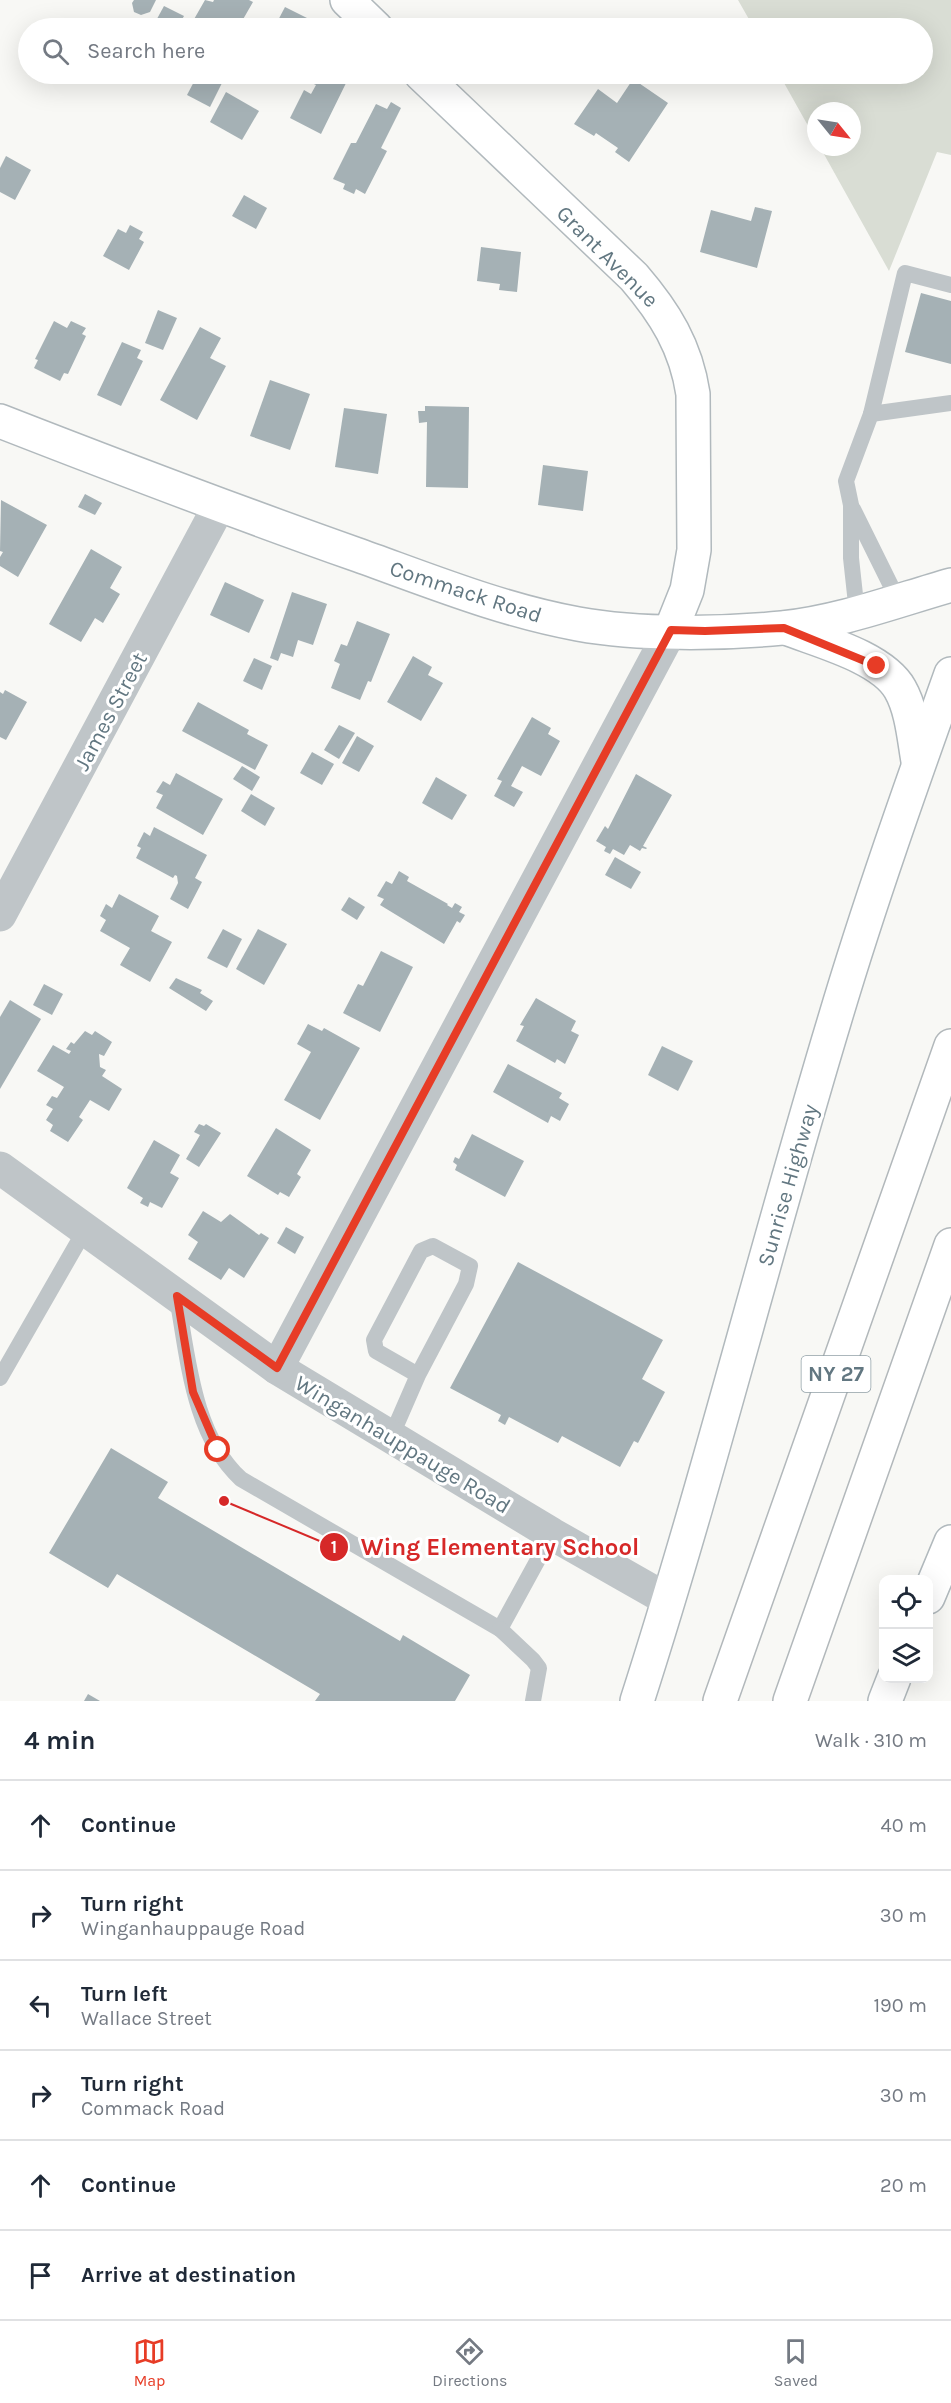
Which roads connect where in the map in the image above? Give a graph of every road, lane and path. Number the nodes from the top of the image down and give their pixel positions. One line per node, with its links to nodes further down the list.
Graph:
1 (347, 0): 2 (main road)
2 (366, 18)
3 (431, 84): 14 (main road, Grant Avenue)
4 (951, 285): 6 (lane)
5 (951, 403): 6 (lane)
6 (872, 414): 8 (lane)
7 (0, 421): 9 (main road, Commack Road)
8 (851, 505): 11 (lane); 12 (lane)
9 (219, 506): 14 (main road, Commack Road); 17 (street, James Street)
10 (951, 585): 11 (main road, Commack Road)
11 (898, 600): 12 (main road, Commack Road)
12 (857, 613): 13 (main road, Commack Road)
13 (784, 628): 14 (main road, Commack Road); 16 (main road)
14 (671, 630): 23 (street)
15 (951, 674): 16 (main road, Sunrise Highway)
16 (919, 764): 30 (main road, Sunrise Highway)
17 (0, 915)
18 (951, 1046): 35 (main road, NY 27)
19 (0, 1168): 20 (street, Winganhauppauge Road)
20 (85, 1230): 22 (street, Winganhauppauge Road); 25 (lane)
21 (951, 1245): 36 (main road, NY 27)
22 (177, 1296): 23 (street, Winganhauppauge Road); 31 (lane)
23 (277, 1368): 26 (street, Winganhauppauge Road)
24 (418, 1375): 24 (lane); 26 (lane)
25 (0, 1378)
26 (391, 1437): 27 (street, Winganhauppauge Road)
27 (552, 1534): 30 (street, Winganhauppauge Road); 31 (lane)
28 (951, 1542): 29 (main road)
29 (933, 1585)
30 (668, 1600): 34 (main road, Sunrise Highway)
31 (500, 1629): 33 (lane)
32 (892, 1683): 37 (main road)
33 (533, 1701)
34 (636, 1701)
35 (720, 1701)
36 (790, 1701)
37 (885, 1701)

